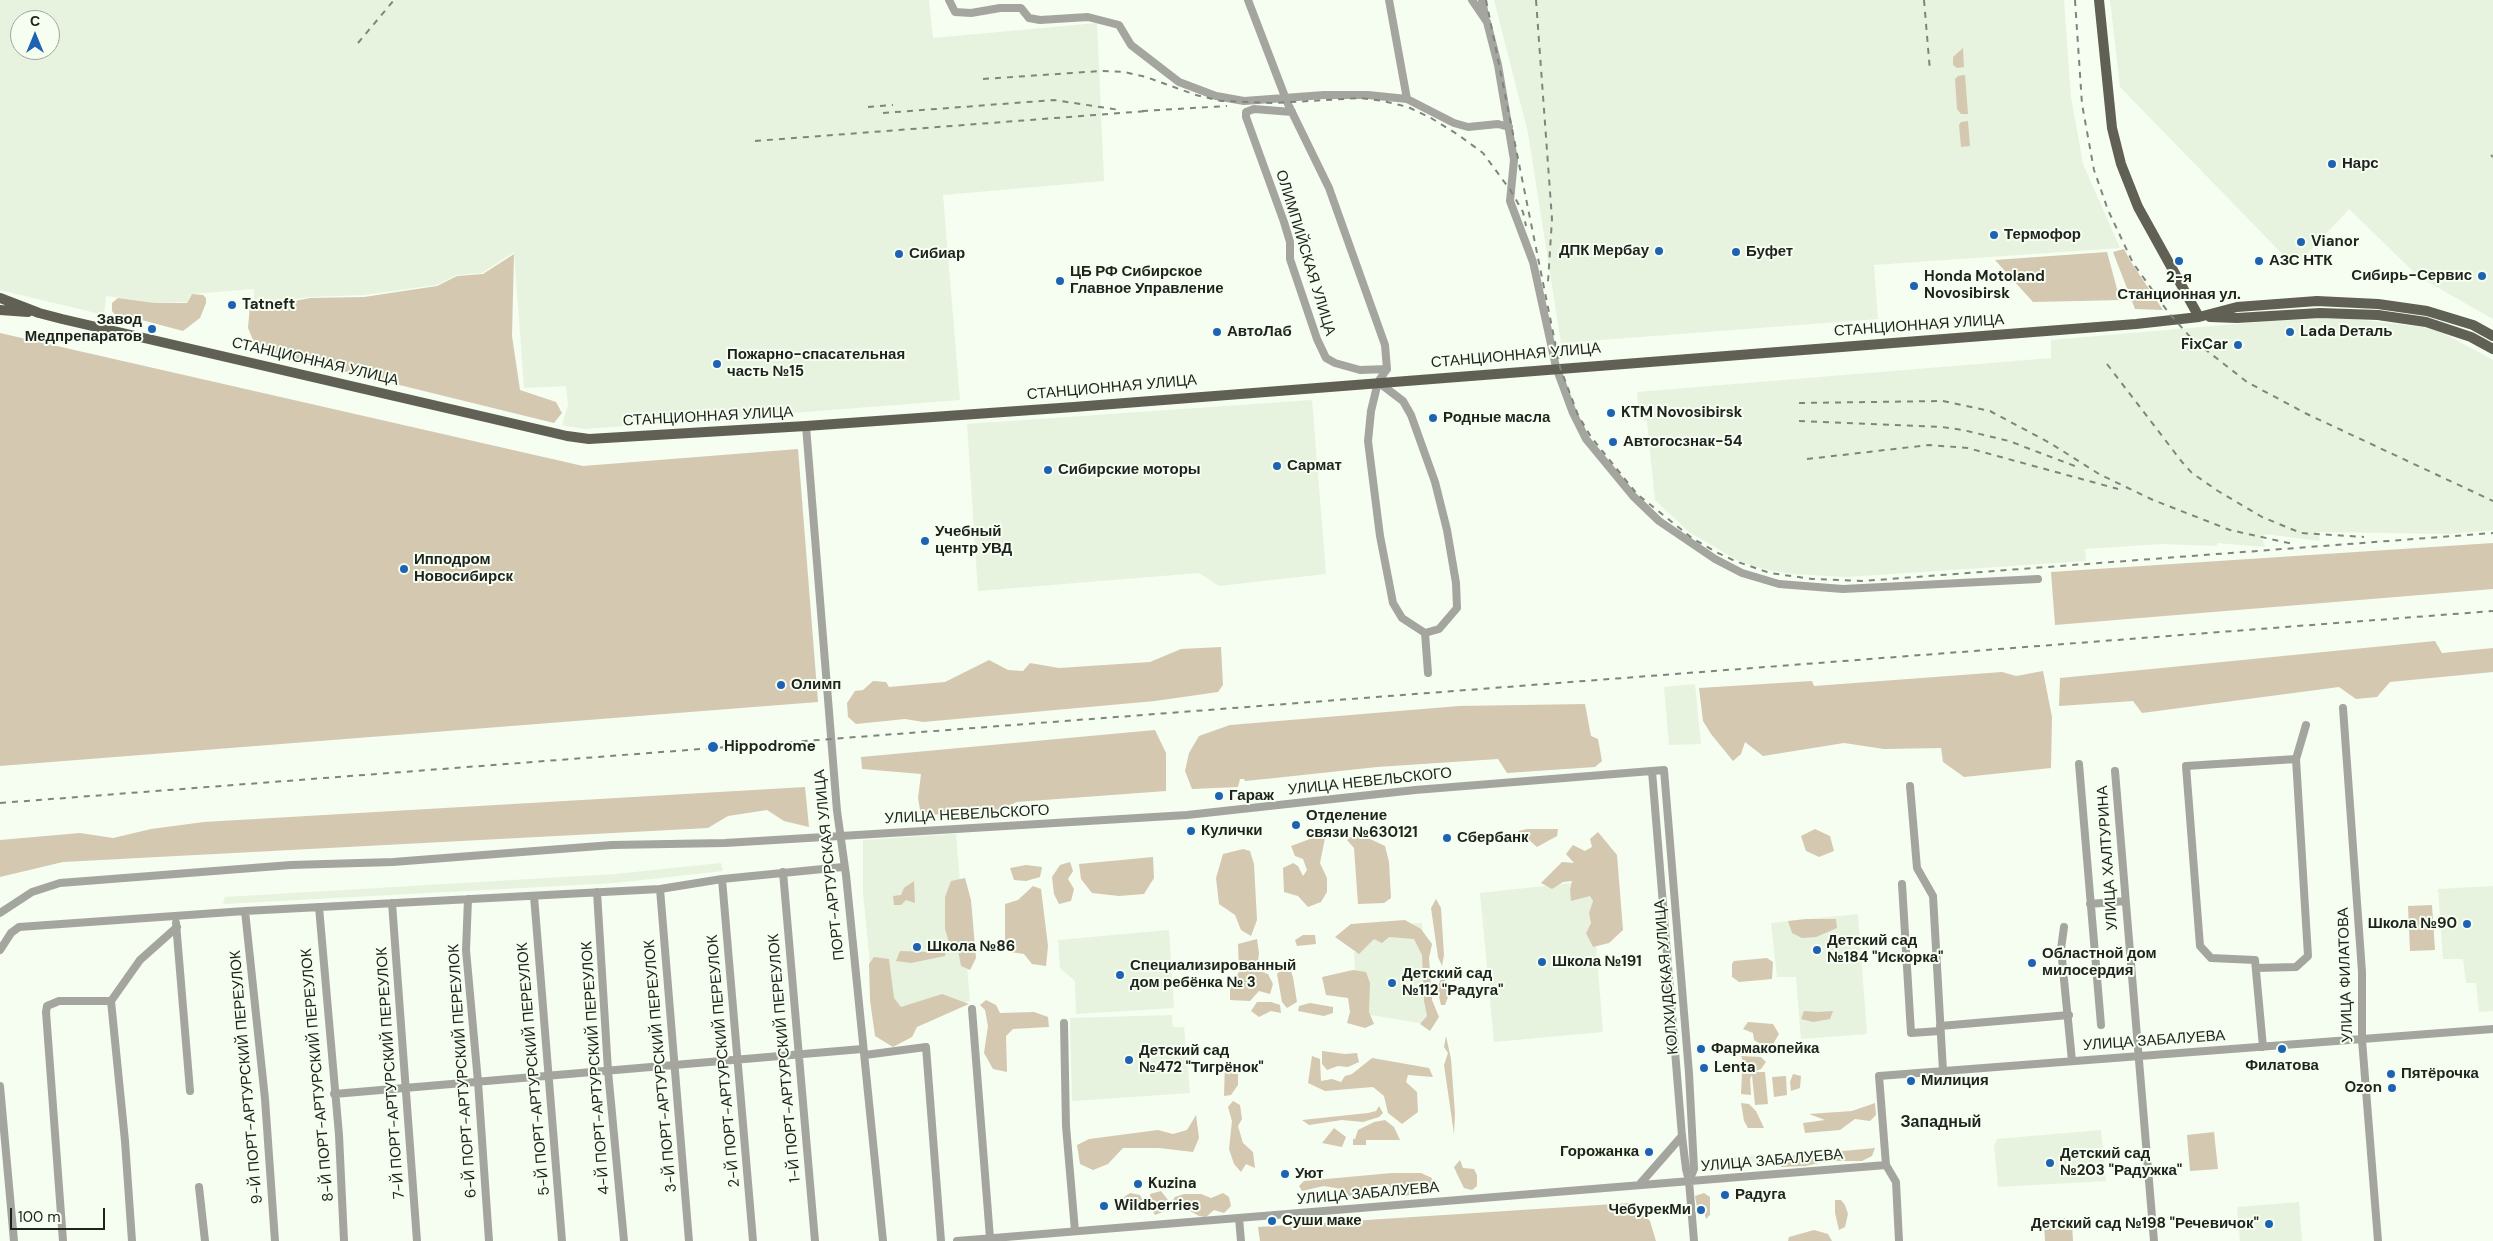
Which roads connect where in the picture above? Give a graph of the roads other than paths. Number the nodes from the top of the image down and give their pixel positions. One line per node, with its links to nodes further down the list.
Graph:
1 (949, 0): 7 (street)
2 (1248, 0): 9 (street)
3 (1389, 0): 10 (street)
4 (1472, 0): 8 (street)
5 (1482, 0): 8 (street)
6 (2099, 0): 16 (main road)
7 (1021, 4): 9 (street)
8 (1487, 22): 12 (street)
9 (1286, 98): 10 (street); 11 (street)
10 (1406, 99): 12 (street)
11 (1292, 112): 20 (street); 20 (street, ОЛИМПИЙСКАЯ УЛИЦА)
12 (1509, 127): 19 (street)
13 (0, 298): 15 (main road)
14 (0, 310): 15 (main road)
15 (40, 313): 22 (main road, СТАНЦИОННАЯ УЛИЦА)
16 (2199, 317): 17 (main road, СТАНЦИОННАЯ УЛИЦА); 18 (main road, СТАНЦИОННАЯ УЛИЦА); 19 (main road, СТАНЦИОННАЯ УЛИЦА)
17 (2493, 336)
18 (2493, 349)
19 (1556, 367): 21 (main road, СТАНЦИОННАЯ УЛИЦА); 23 (street)
20 (1386, 369): 21 (street)
21 (1378, 382): 22 (main road, СТАНЦИОННАЯ УЛИЦА); 24 (street); 24 (street)
22 (806, 426): 34 (street, ПОРТ-АРТУРСКАЯ УЛИЦА)
23 (2038, 579)
24 (1425, 633): 25 (street)
25 (1428, 673)
26 (2342, 708): 61 (street, УЛИЦА ФИЛАТОВА)
27 (2306, 725): 28 (street)
28 (2296, 759): 53 (street); 53 (street)
29 (2078, 764): 45 (street)
30 (1664, 770): 31 (street, УЛИЦА НЕВЕЛЬСКОГО); 79 (street, КОЛХИДСКАЯ УЛИЦА)
31 (1652, 771): 34 (street, УЛИЦА НЕВЕЛЬСКОГО); 77 (street, КОЛХИДСКАЯ УЛИЦА)
32 (2115, 771): 43 (street, УЛИЦА ХАЛТУРИНА)
33 (1910, 786): 59 (street)
34 (839, 836): 35 (street, ПОРТ-АРТУРСКАЯ УЛИЦА); 48 (street, УЛИЦА НЕВЕЛЬСКОГО)
35 (843, 867): 36 (street); 63 (street, ПОРТ-АРТУРСКАЯ УЛИЦА)
36 (783, 872): 37 (street); 64 (street, 1-Й ПОРТ-АРТУРСКИЙ ПЕРЕУЛОК)
37 (722, 879): 39 (street); 66 (street, 2-Й ПОРТ-АРТУРСКИЙ ПЕРЕУЛОК)
38 (1902, 884): 59 (street)
39 (660, 889): 40 (street); 68 (street, 3-Й ПОРТ-АРТУРСКИЙ ПЕРЕУЛОК)
40 (597, 892): 41 (street); 69 (street, 4-Й ПОРТ-АРТУРСКИЙ ПЕРЕУЛОК)
41 (534, 896): 42 (street); 71 (street, 5-Й ПОРТ-АРТУРСКИЙ ПЕРЕУЛОК)
42 (468, 899): 44 (street); 72 (street, 6-Й ПОРТ-АРТУРСКИЙ ПЕРЕУЛОК)
43 (2125, 901): 45 (street); 65 (street, УЛИЦА ХАЛТУРИНА)
44 (392, 903): 46 (street); 74 (street, 7-Й ПОРТ-АРТУРСКИЙ ПЕРЕУЛОК)
45 (2090, 904): 58 (street)
46 (318, 907): 47 (street); 76 (street, 8-Й ПОРТ-АРТУРСКИЙ ПЕРЕУЛОК)
47 (245, 911): 49 (street); 90 (street, 9-Й ПОРТ-АРТУРСКИЙ ПЕРЕУЛОК)
48 (0, 913)
49 (176, 916): 50 (street); 52 (street)
50 (177, 927): 54 (street); 75 (street)
51 (2064, 927): 56 (street)
52 (0, 950)
53 (2256, 968): 62 (street)
54 (111, 1001): 87 (street); 88 (street)
55 (972, 1009): 84 (street)
56 (2068, 1015): 59 (street); 67 (street)
57 (1064, 1023): 83 (street)
58 (2101, 1025)
59 (1940, 1028): 70 (street)
60 (2493, 1029): 61 (street, УЛИЦА ЗАБАЛУЕВА)
61 (2362, 1040): 62 (street, УЛИЦА ЗАБАЛУЕВА); 106 (street, УЛИЦА ФИЛАТОВА)
62 (2263, 1047): 65 (street, УЛИЦА ЗАБАЛУЕВА)
63 (864, 1052): 64 (street); 99 (street, ПОРТ-АРТУРСКАЯ УЛИЦА); 100 (street)
64 (799, 1055): 66 (street); 98 (street, 1-Й ПОРТ-АРТУРСКИЙ ПЕРЕУЛОК)
65 (2137, 1056): 67 (street, УЛИЦА ЗАБАЛУЕВА); 105 (street, УЛИЦА ХАЛТУРИНА)
66 (736, 1060): 68 (street); 97 (street, 2-Й ПОРТ-АРТУРСКИЙ ПЕРЕУЛОК)
67 (2072, 1060): 70 (street, УЛИЦА ЗАБАЛУЕВА)
68 (674, 1066): 69 (street); 96 (street, 3-Й ПОРТ-АРТУРСКИЙ ПЕРЕУЛОК)
69 (608, 1070): 71 (street); 95 (street, 4-Й ПОРТ-АРТУРСКИЙ ПЕРЕУЛОК)
70 (1942, 1071): 78 (street, УЛИЦА ЗАБАЛУЕВА)
71 (548, 1076): 72 (street); 94 (street, 5-Й ПОРТ-АРТУРСКИЙ ПЕРЕУЛОК)
72 (478, 1082): 74 (street); 93 (street, 6-Й ПОРТ-АРТУРСКИЙ ПЕРЕУЛОК)
73 (0, 1086): 86 (street)
74 (405, 1088): 76 (street); 92 (street, 7-Й ПОРТ-АРТУРСКИЙ ПЕРЕУЛОК)
75 (190, 1091)
76 (334, 1094): 91 (street, 8-Й ПОРТ-АРТУРСКИЙ ПЕРЕУЛОК)
77 (1682, 1136): 79 (street, КОЛХИДСКАЯ УЛИЦА); 80 (street)
78 (1886, 1165): 79 (street, УЛИЦА ЗАБАЛУЕВА); 104 (street)
79 (1689, 1181): 80 (street, УЛИЦА ЗАБАЛУЕВА); 103 (street, КОЛХИДСКАЯ УЛИЦА)
80 (1639, 1185): 82 (street, УЛИЦА ЗАБАЛУЕВА)
81 (199, 1187): 89 (street)
82 (1240, 1218): 83 (street, УЛИЦА ЗАБАЛУЕВА); 102 (street)
83 (1075, 1231): 85 (street, УЛИЦА ЗАБАЛУЕВА)
84 (990, 1238): 85 (street, УЛИЦА ЗАБАЛУЕВА); 101 (street, УЛИЦА ЗАБАЛУЕВА)
85 (1009, 1239)
86 (14, 1241)
87 (63, 1241)
88 (132, 1241)
89 (205, 1241)
90 (275, 1241)
91 (344, 1241)
92 (418, 1241)
93 (489, 1241)
94 (562, 1241)
95 (624, 1241)
96 (689, 1241)
97 (753, 1241)
98 (815, 1241)
99 (883, 1241)
100 (941, 1241)
101 (957, 1241)
102 (1241, 1241)
103 (1694, 1241)
104 (1899, 1241)
105 (2154, 1241)
106 (2378, 1241)

